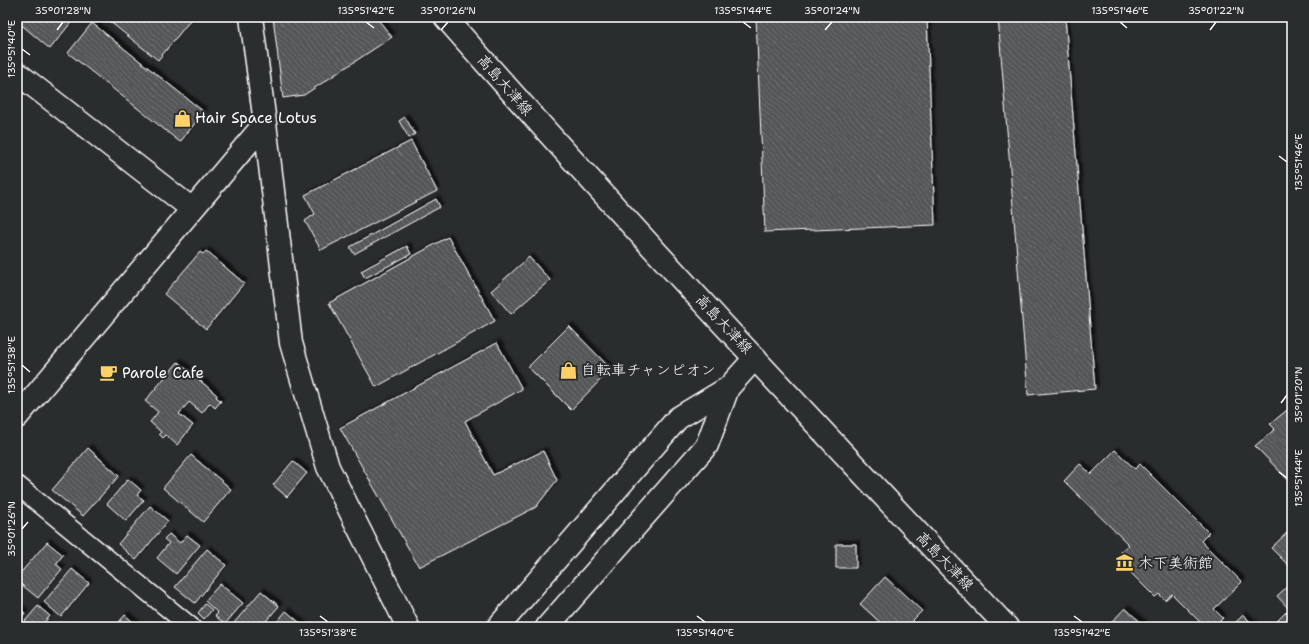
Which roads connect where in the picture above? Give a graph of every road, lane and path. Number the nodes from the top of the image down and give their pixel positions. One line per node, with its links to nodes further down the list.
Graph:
1 (251, 17): 4 (street)
2 (445, 17): 6 (street, 高島大津線)
3 (17, 73): 5 (street)
4 (265, 123): 5 (street); 11 (street)
5 (192, 209): 8 (street)
6 (755, 358): 7 (street); 14 (street, 高島大津線)
7 (728, 388): 12 (street); 13 (street)
8 (17, 417)
9 (17, 485): 10 (lane)
10 (191, 627)
11 (408, 627)
12 (498, 627)
13 (547, 627)
14 (1007, 627)

